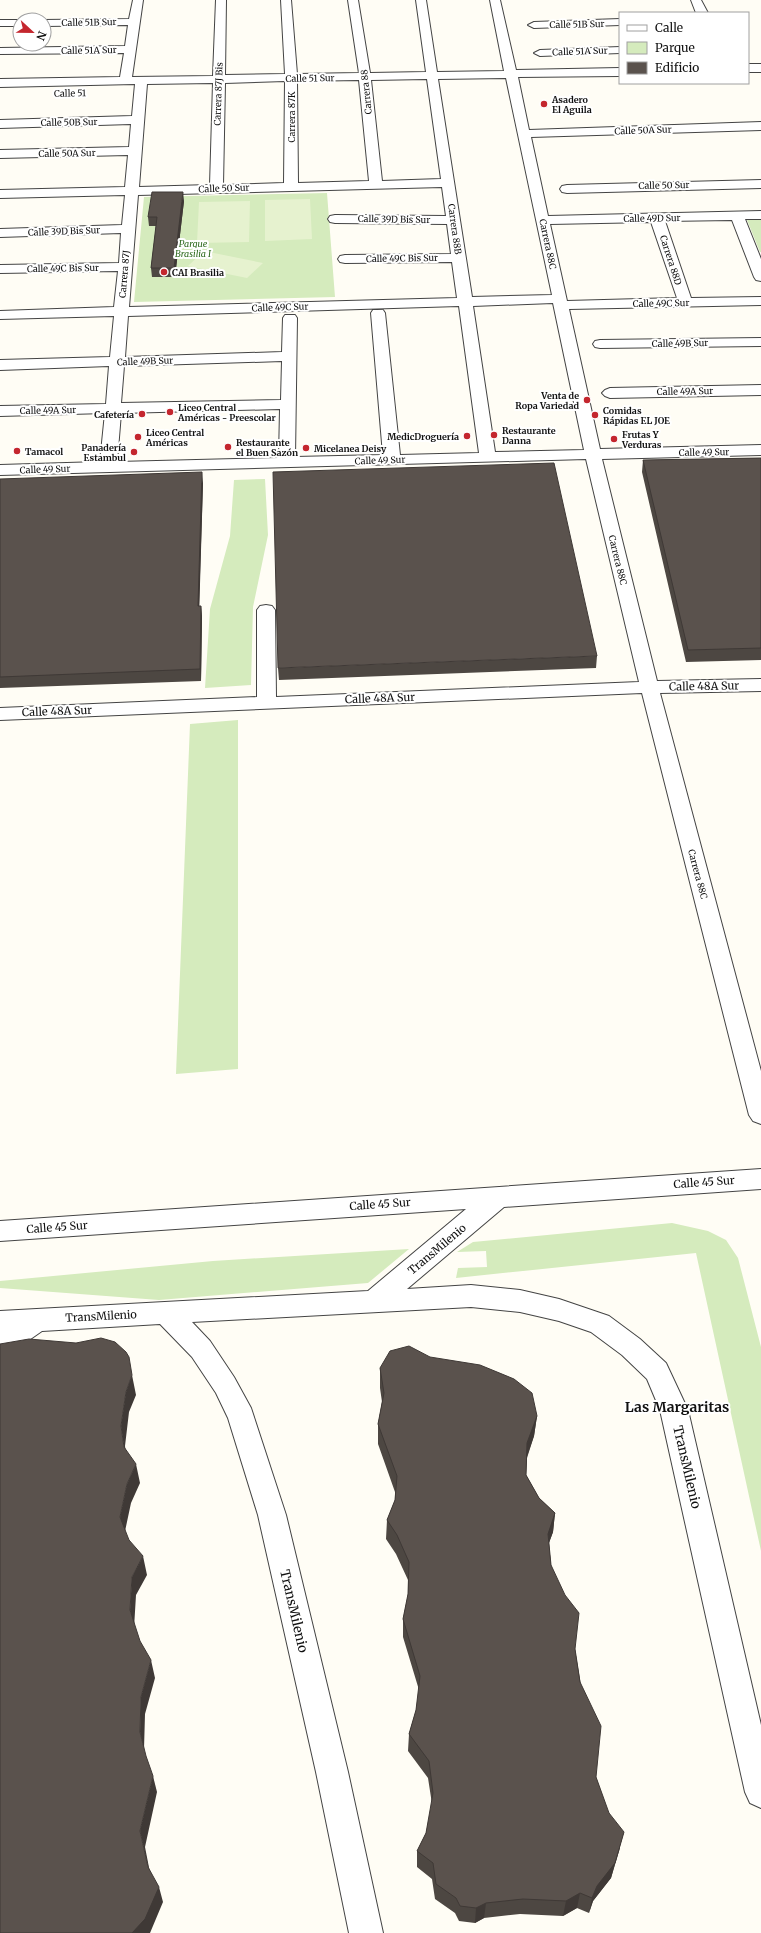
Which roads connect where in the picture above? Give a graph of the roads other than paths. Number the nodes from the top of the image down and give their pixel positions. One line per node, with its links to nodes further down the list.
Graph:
1 (138, 0): 9 (street)
2 (221, 0): 26 (street, Carrera 87J Bis)
3 (286, 0): 25 (street, Carrera 87K)
4 (353, 0): 24 (street, Carrera 88)
5 (422, 0): 23 (street, Carrera 88B)
6 (495, 0): 22 (street, Carrera 88C)
7 (696, 0): 8 (street)
8 (702, 12)
9 (134, 22): 13 (street, Calle 51B Sur); 15 (street)
10 (619, 22): 14 (street, Calle 51B Sur)
11 (0, 23): 12 (street)
12 (12, 23)
13 (52, 23)
14 (534, 24)
15 (130, 49): 17 (street, Calle 51A Sur); 27 (street)
16 (619, 50): 18 (street, Calle 51A Sur)
17 (0, 51)
18 (540, 53)
19 (749, 68): 20 (street)
20 (761, 68)
21 (619, 72): 22 (street, Calle 51 Sur)
22 (512, 75): 23 (street, Calle 51 Sur); 34 (street, Carrera 88C)
23 (433, 76): 24 (street, Calle 51 Sur); 37 (street, Carrera 88B)
24 (365, 77): 25 (street, Calle 51 Sur); 38 (street, Carrera 88)
25 (291, 78): 26 (street, Calle 51 Sur); 40 (street, Carrera 87K)
26 (219, 80): 29 (street, Calle 51 Sur); 41 (street, Carrera 87J Bis)
27 (125, 81): 28 (street, Calle 51 Sur); 29 (street, Calle 51 Sur)
28 (0, 83)
29 (140, 87): 30 (street, Calle 51); 31 (street, Carrera 87J)
30 (0, 94)
31 (137, 120): 32 (street, Calle 50B Sur); 35 (street, Carrera 87J)
32 (0, 124)
33 (761, 126): 34 (street, Calle 50A Sur)
34 (524, 134): 50 (street, Carrera 88C)
35 (135, 151): 36 (street, Calle 50A Sur); 43 (street, Carrera 87J)
36 (0, 154)
37 (448, 183): 38 (street, Calle 50 Sur); 49 (street, Carrera 88B)
38 (376, 184): 40 (street, Calle 50 Sur)
39 (761, 184): 42 (street, Calle 50 Sur)
40 (291, 187): 41 (street, Calle 50 Sur)
41 (216, 189): 43 (street, Calle 50 Sur)
42 (566, 189)
43 (131, 191): 44 (street, Calle 50 Sur); 51 (street, Carrera 87J)
44 (0, 194)
45 (761, 215): 46 (street, Calle 49D Sur)
46 (737, 216): 47 (street, Calle 49D Sur); 53 (street)
47 (657, 218): 50 (street, Calle 49D Sur); 62 (street, Carrera 88D)
48 (335, 219): 49 (street, Calle 39D Bis Sur)
49 (454, 220): 54 (street, Carrera 88B)
50 (543, 220): 61 (street, Carrera 88C)
51 (128, 229): 52 (street, Calle 39D Bis Sur); 56 (street, Carrera 87J)
52 (0, 233)
53 (757, 255): 58 (street)
54 (459, 258): 55 (street, Calle 49C Bis Sur); 60 (street, Carrera 88B)
55 (345, 259)
56 (125, 267): 57 (street, Calle 49C Bis Sur); 63 (street, Carrera 87J)
57 (0, 269)
58 (761, 277)
59 (761, 300): 62 (street, Calle 49C Sur)
60 (465, 301): 61 (street, Calle 49C Sur); 63 (street, Calle 49C Sur); 79 (street, Carrera 88B)
61 (560, 302): 62 (street, Calle 49C Sur); 78 (street, Carrera 88C)
62 (685, 302)
63 (121, 312): 65 (street, Calle 49C Sur); 70 (street, Carrera 87J)
64 (378, 313): 80 (street)
65 (0, 315)
66 (290, 318): 69 (street)
67 (761, 342): 68 (street, Calle 49B Sur)
68 (600, 344)
69 (290, 356): 70 (street, Calle 49B Sur); 74 (street)
70 (117, 362): 71 (street, Calle 49B Sur); 75 (street, Carrera 87J)
71 (0, 365)
72 (761, 390): 73 (street, Calle 49A Sur)
73 (610, 392)
74 (288, 404): 75 (street, Calle 49A Sur); 81 (street)
75 (113, 409): 76 (street, Calle 49A Sur); 82 (street, Carrera 87J)
76 (0, 411)
77 (761, 450): 78 (street, Calle 49 Sur)
78 (593, 454): 79 (street, Calle 49 Sur); 86 (street, Carrera 88C)
79 (488, 457): 80 (street, Calle 49 Sur)
80 (392, 460): 81 (street, Calle 49 Sur)
81 (286, 463): 82 (street, Calle 49 Sur)
82 (108, 468): 83 (street, Calle 49 Sur)
83 (0, 470)
84 (266, 610): 87 (street)
85 (761, 685): 86 (street, Calle 48A Sur)
86 (649, 687): 87 (street, Calle 48A Sur); 89 (street, Carrera 88C)
87 (267, 703): 88 (street, Calle 48A Sur)
88 (0, 714)
89 (761, 1115)
90 (761, 1179): 91 (street, Calle 45 Sur)
91 (499, 1196): 92 (street, Calle 45 Sur); 93 (street, TransMilenio)
92 (0, 1231)
93 (374, 1301): 95 (street, TransMilenio); 99 (street, TransMilenio)
94 (0, 1306): 96 (street)
95 (166, 1313): 96 (street, TransMilenio); 100 (street, TransMilenio)
96 (37, 1320): 97 (street, TransMilenio); 98 (street)
97 (0, 1322)
98 (0, 1346)
99 (761, 1792)
100 (366, 1933)

